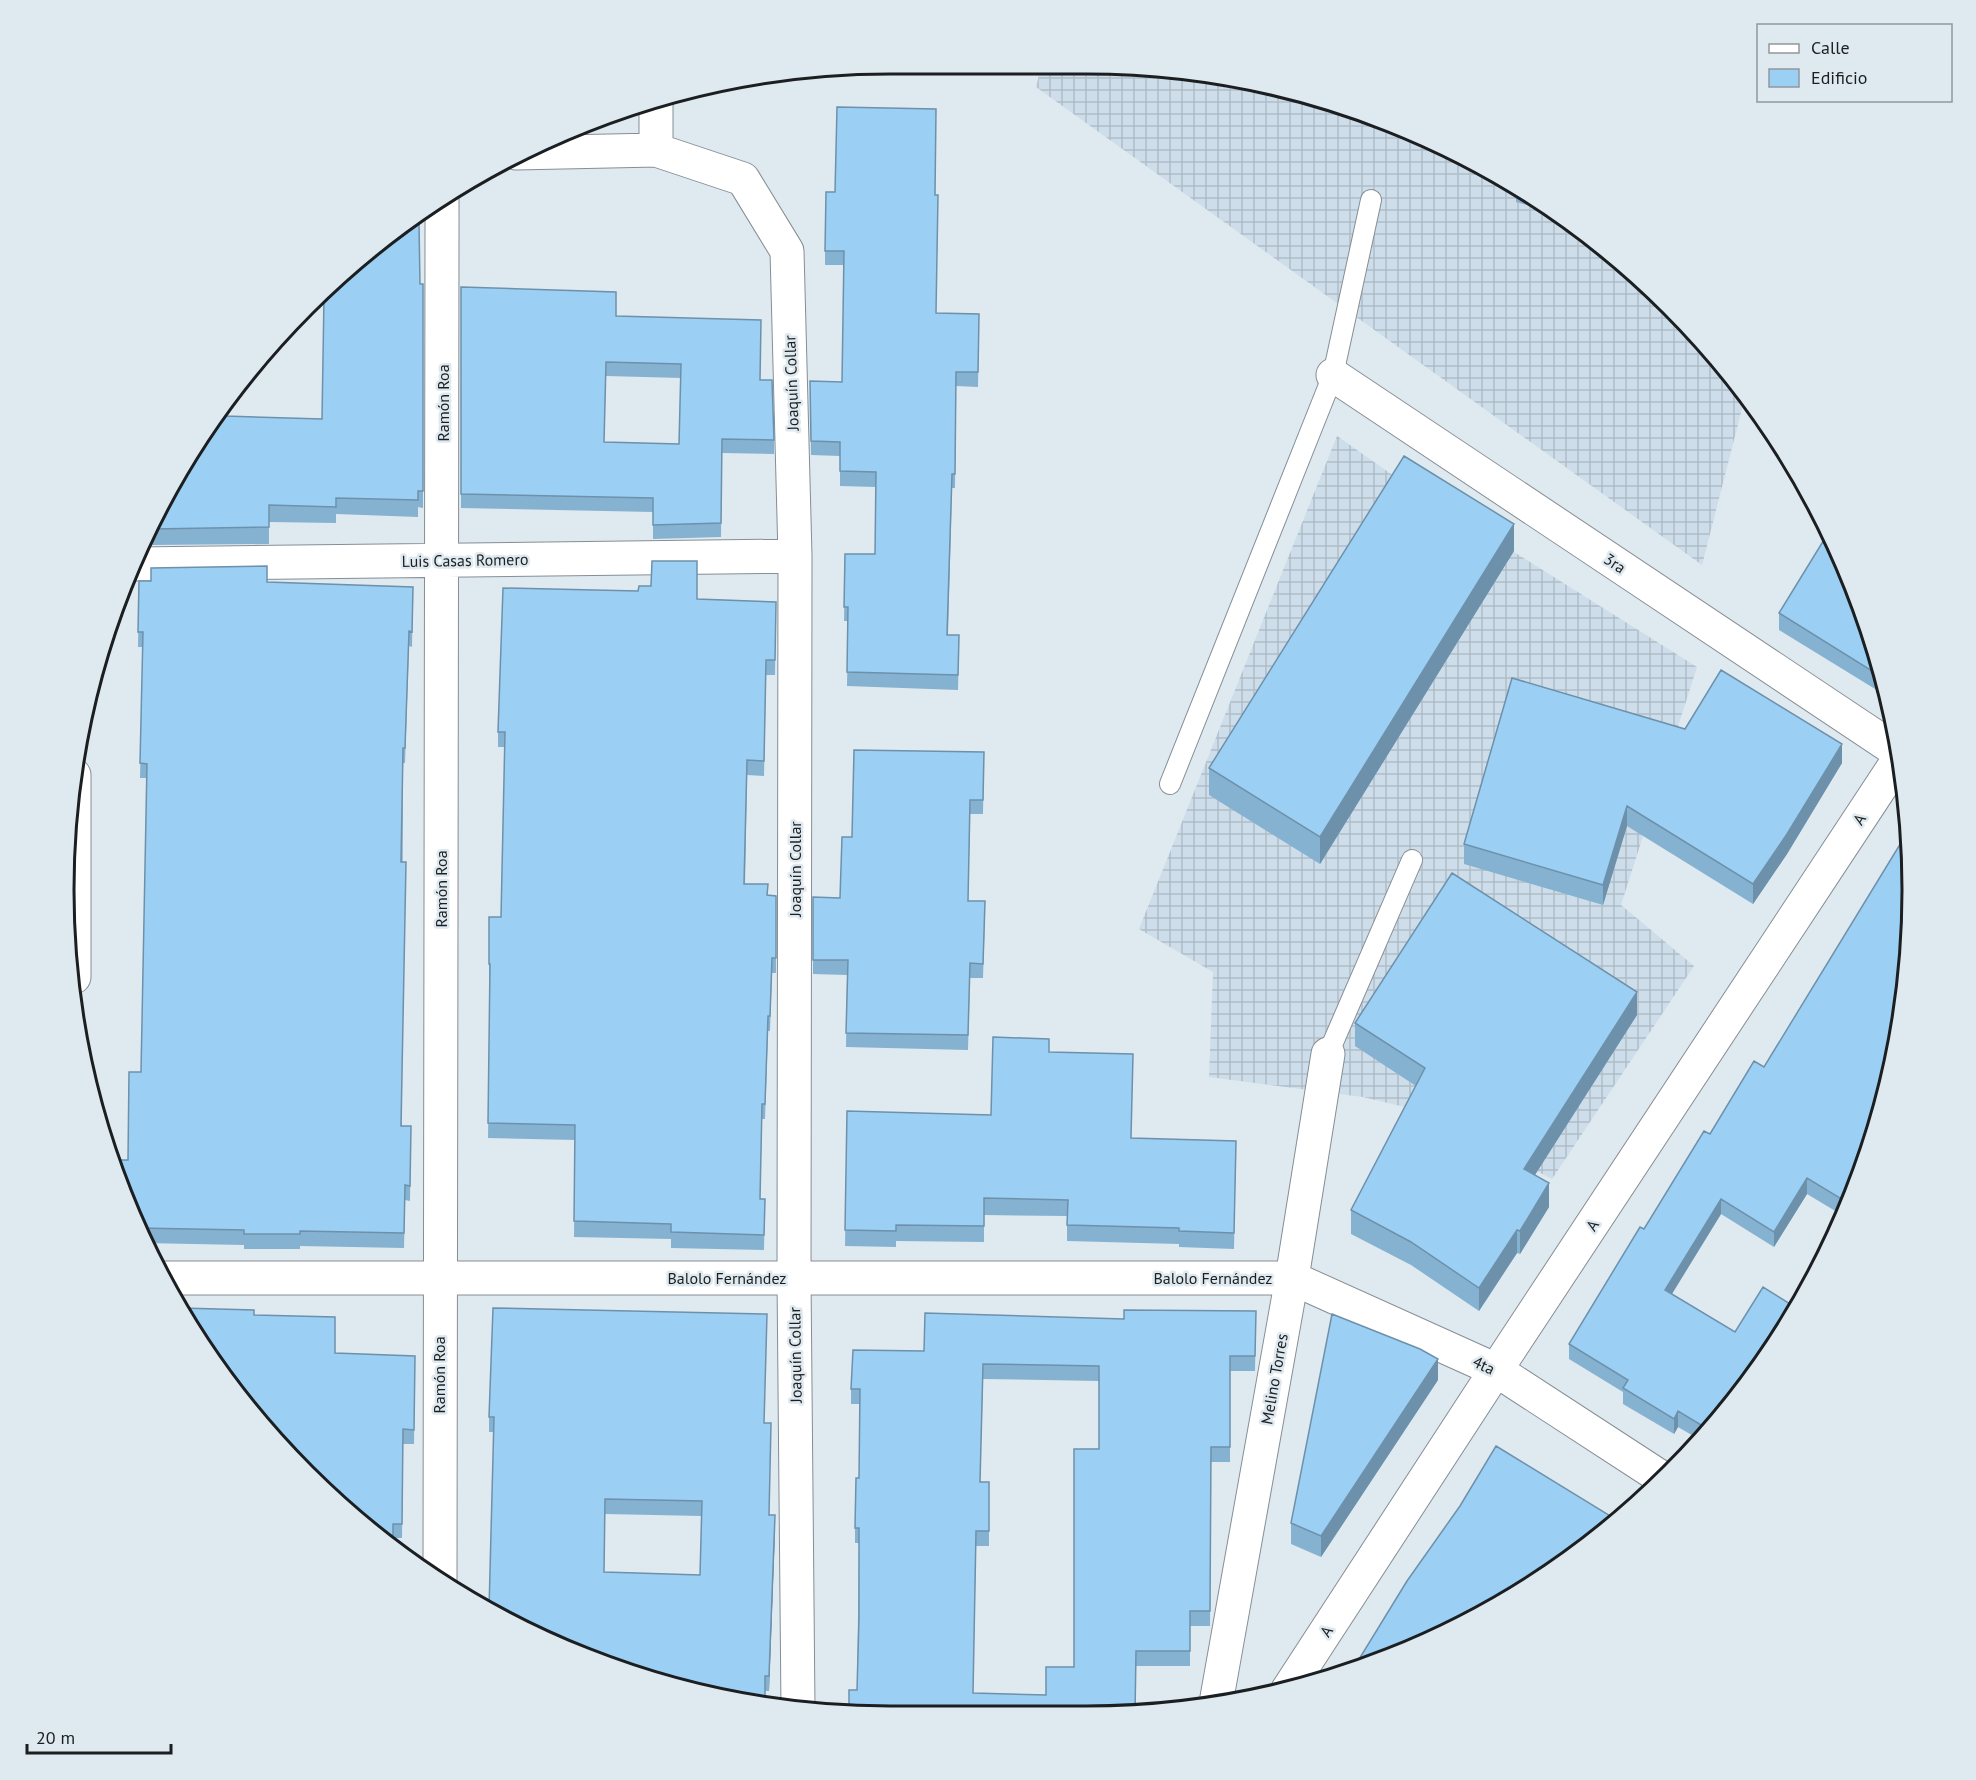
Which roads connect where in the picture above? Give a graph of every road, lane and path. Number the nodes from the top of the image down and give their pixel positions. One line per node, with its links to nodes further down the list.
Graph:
1 (656, 108): 2 (street)
2 (656, 150): 3 (street, Joaquín Collar); 7 (street, Joaquín Collar)
3 (541, 152)
4 (1371, 200): 6 (lane)
5 (442, 207): 8 (street, Ramón Roa)
6 (1333, 375): 10 (street, 3ra); 12 (lane)
7 (795, 556): 8 (street, Luis Casas Romero); 17 (street, Joaquín Collar)
8 (443, 560): 9 (street, Luis Casas Romero); 16 (street, Ramón Roa)
9 (142, 564)
10 (1890, 747)
11 (1893, 768): 19 (street, A)
12 (1170, 784)
13 (1412, 860): 14 (lane)
14 (1328, 1054): 18 (street, Melino Torres)
15 (172, 1278): 16 (street, Balolo Fernández)
16 (438, 1278): 17 (street, Balolo Fernández); 21 (street, Ramón Roa)
17 (794, 1278): 18 (street, Balolo Fernández); 24 (street, Joaquín Collar)
18 (1292, 1278): 19 (street, 4ta); 23 (street, Melino Torres)
19 (1496, 1370): 20 (street, 4ta); 22 (street, A)
20 (1656, 1474)
21 (440, 1571)
22 (1294, 1680)
23 (1217, 1696)
24 (798, 1701)

